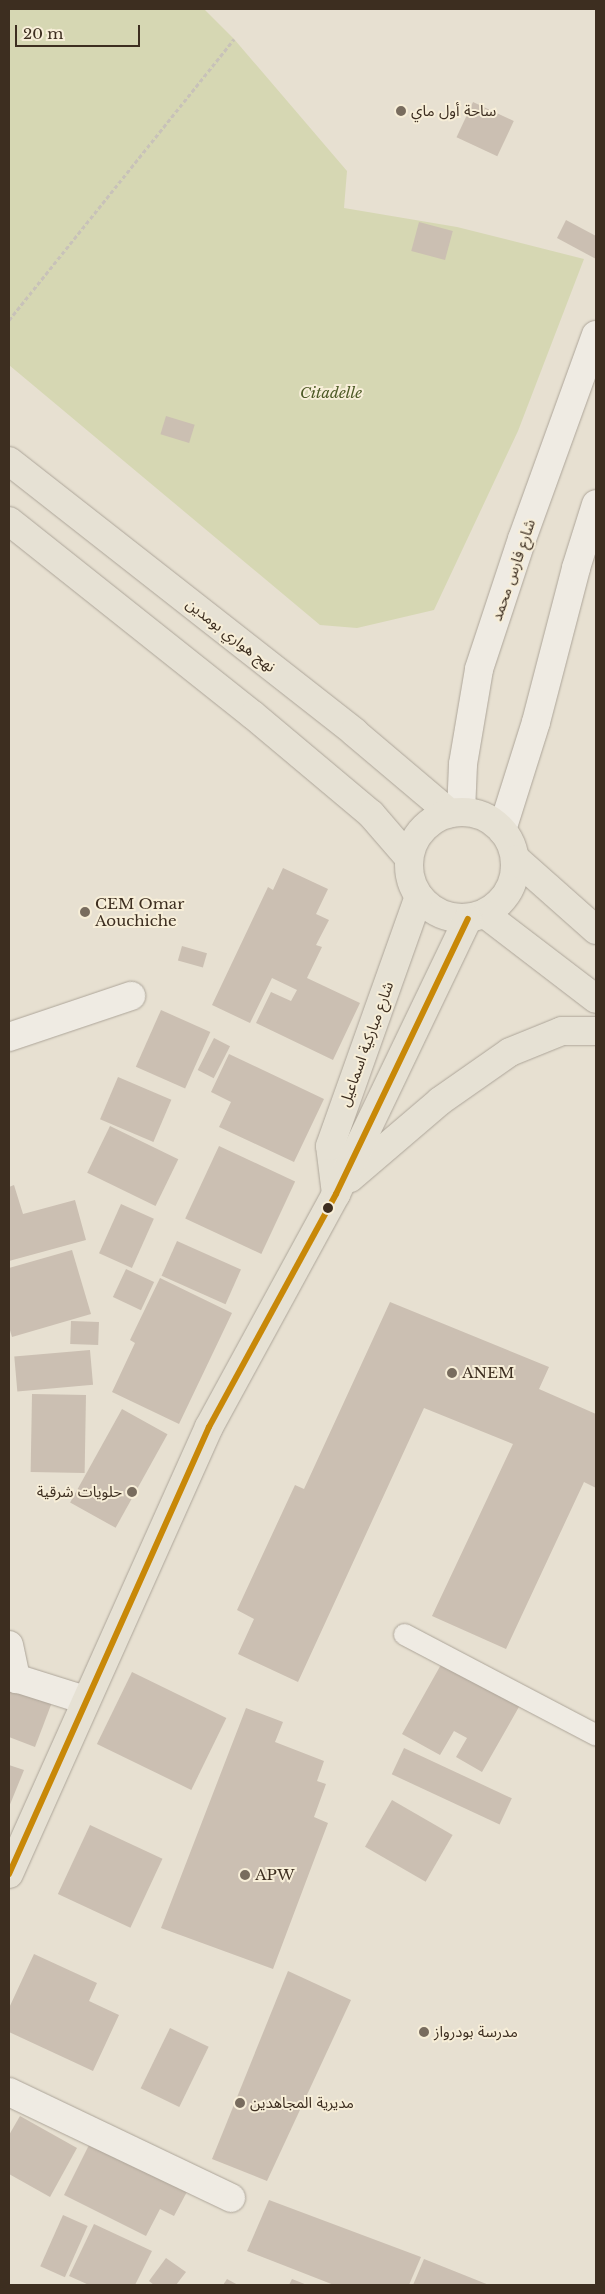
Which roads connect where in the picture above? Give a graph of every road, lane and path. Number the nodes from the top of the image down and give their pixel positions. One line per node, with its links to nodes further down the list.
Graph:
1 (234, 39): 2 (path)
2 (9, 320)
3 (596, 335): 7 (street, شارع فارس محمد)
4 (9, 461): 7 (main road, نهج هواري بومدين)
5 (596, 504): 8 (street)
6 (9, 521): 9 (main road)
7 (455, 812): 8 (main road); 9 (main road)
8 (502, 830): 10 (main road)
9 (409, 858): 11 (main road)
10 (516, 858): 12 (main road); 13 (main road)
11 (419, 896): 12 (main road); 18 (main road, شارع مباركية اسماعيل)
12 (476, 917): 15 (main road); 18 (main road)
13 (596, 930)
14 (131, 996): 17 (street)
15 (596, 999)
16 (596, 1031): 18 (main road)
17 (9, 1037)
18 (336, 1194): 22 (main road)
19 (404, 1634): 23 (lane)
20 (9, 1645): 21 (street)
21 (12, 1677): 22 (street)
22 (85, 1700): 24 (main road)
23 (596, 1735)
24 (9, 1874)
25 (9, 2092): 26 (street)
26 (231, 2198)

